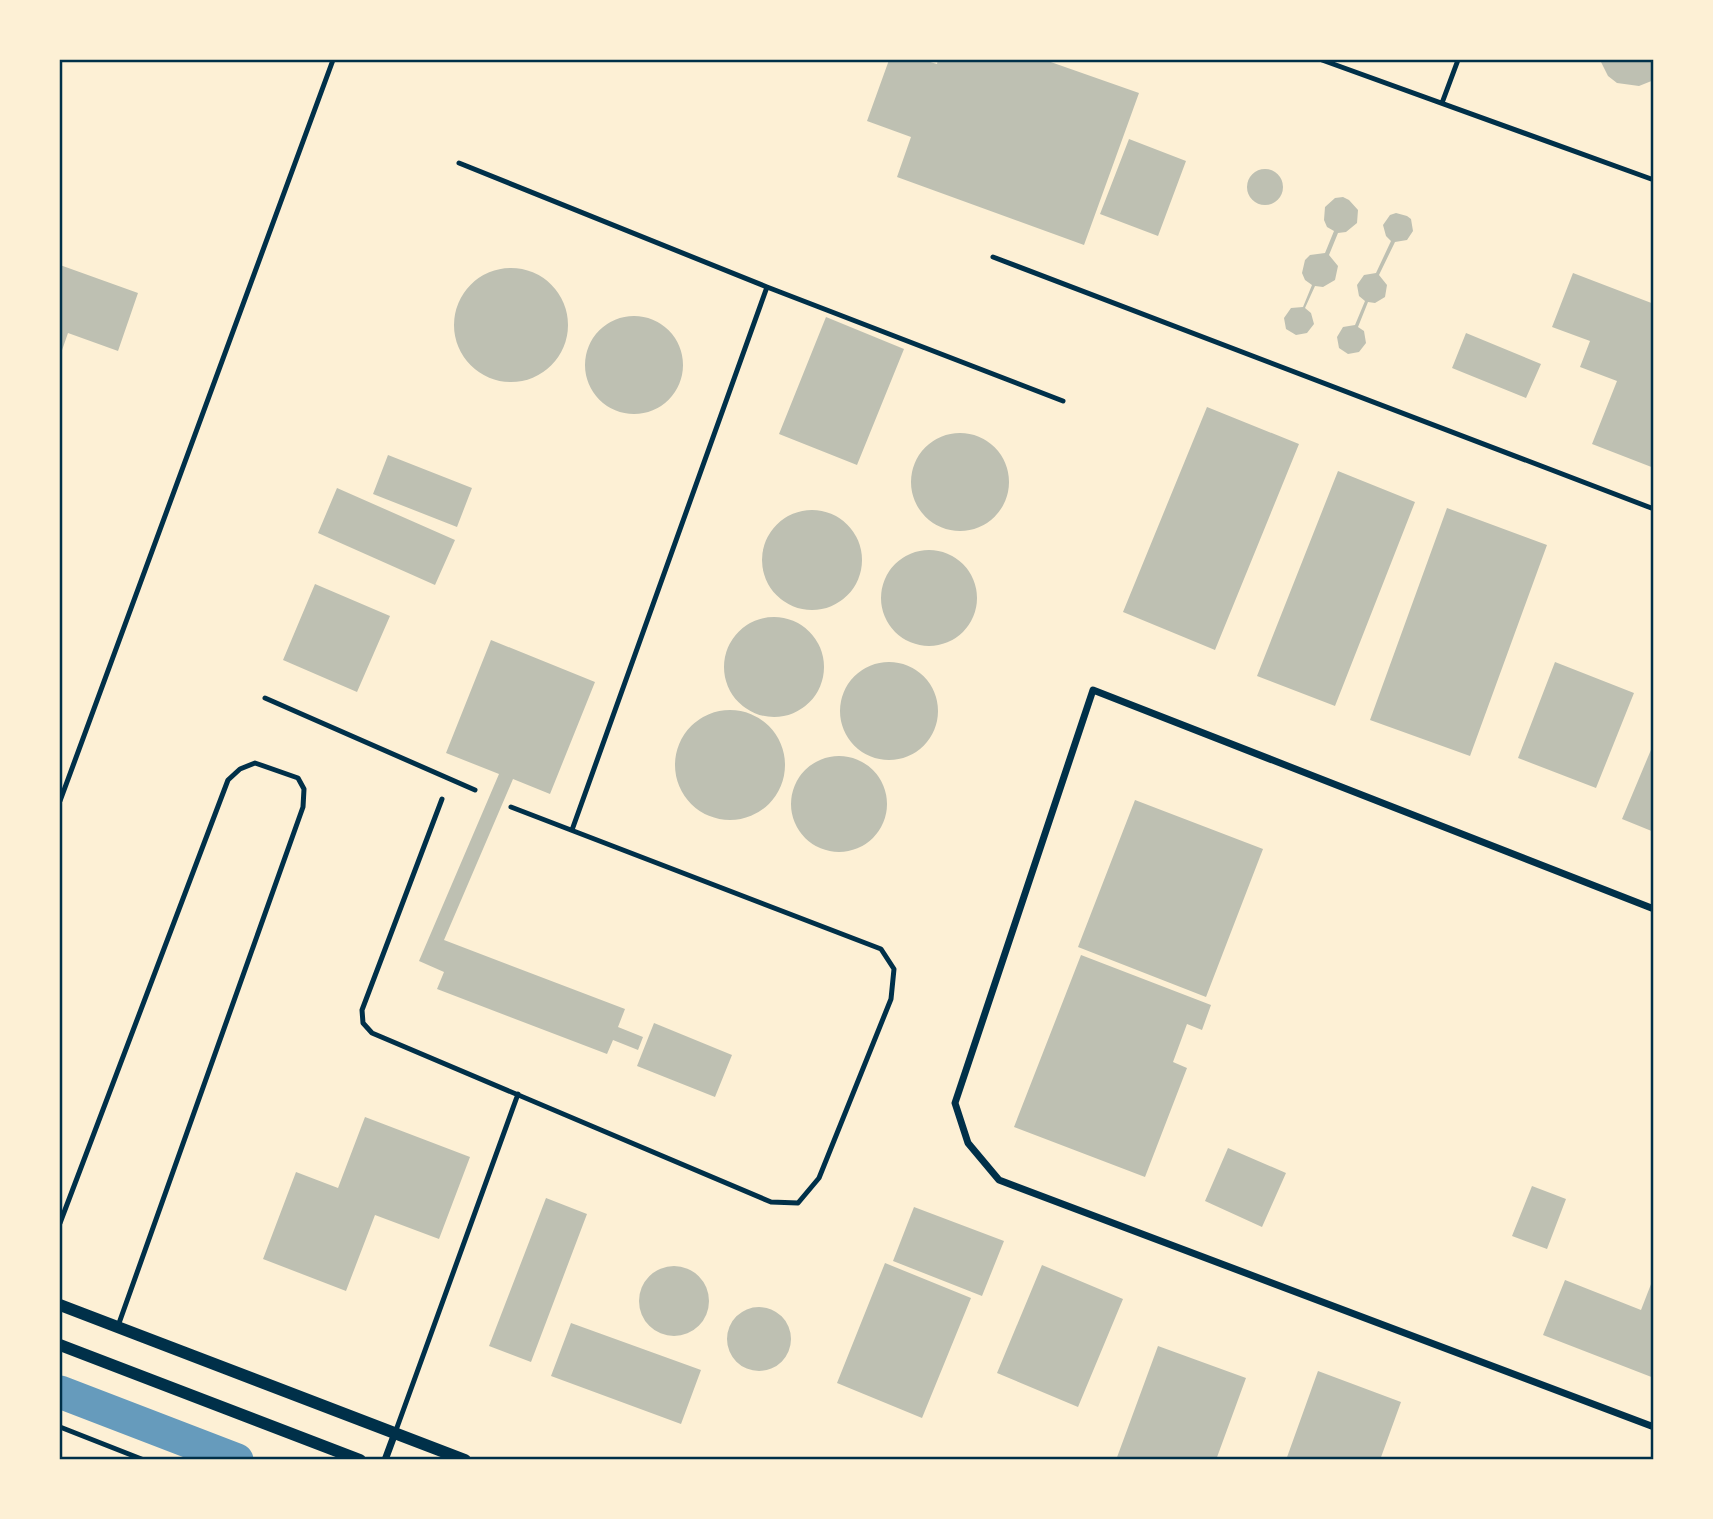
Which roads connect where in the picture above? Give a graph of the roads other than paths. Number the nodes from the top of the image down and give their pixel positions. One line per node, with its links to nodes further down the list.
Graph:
1 (333, 60): 14 (lane)
2 (1322, 60): 4 (lane)
3 (1458, 60): 4 (lane)
4 (1442, 103): 6 (lane)
5 (459, 163): 8 (lane)
6 (1654, 180)
7 (993, 257): 10 (lane)
8 (767, 287): 9 (lane); 16 (lane)
9 (1063, 401)
10 (1654, 509)
11 (265, 698): 12 (lane)
12 (475, 790)
13 (442, 799): 18 (lane)
14 (60, 801)
15 (511, 807): 16 (lane)
16 (572, 830): 18 (lane)
17 (1654, 909): 24 (street)
18 (518, 1094): 25 (lane)
19 (60, 1223): 21 (lane)
20 (60, 1304): 21 (street)
21 (118, 1327): 25 (street)
22 (60, 1345): 27 (street)
23 (60, 1427): 26 (lane)
24 (1654, 1427)
25 (395, 1433): 28 (street); 29 (street)
26 (144, 1460)
27 (360, 1460)
28 (386, 1460)
29 (465, 1460)

